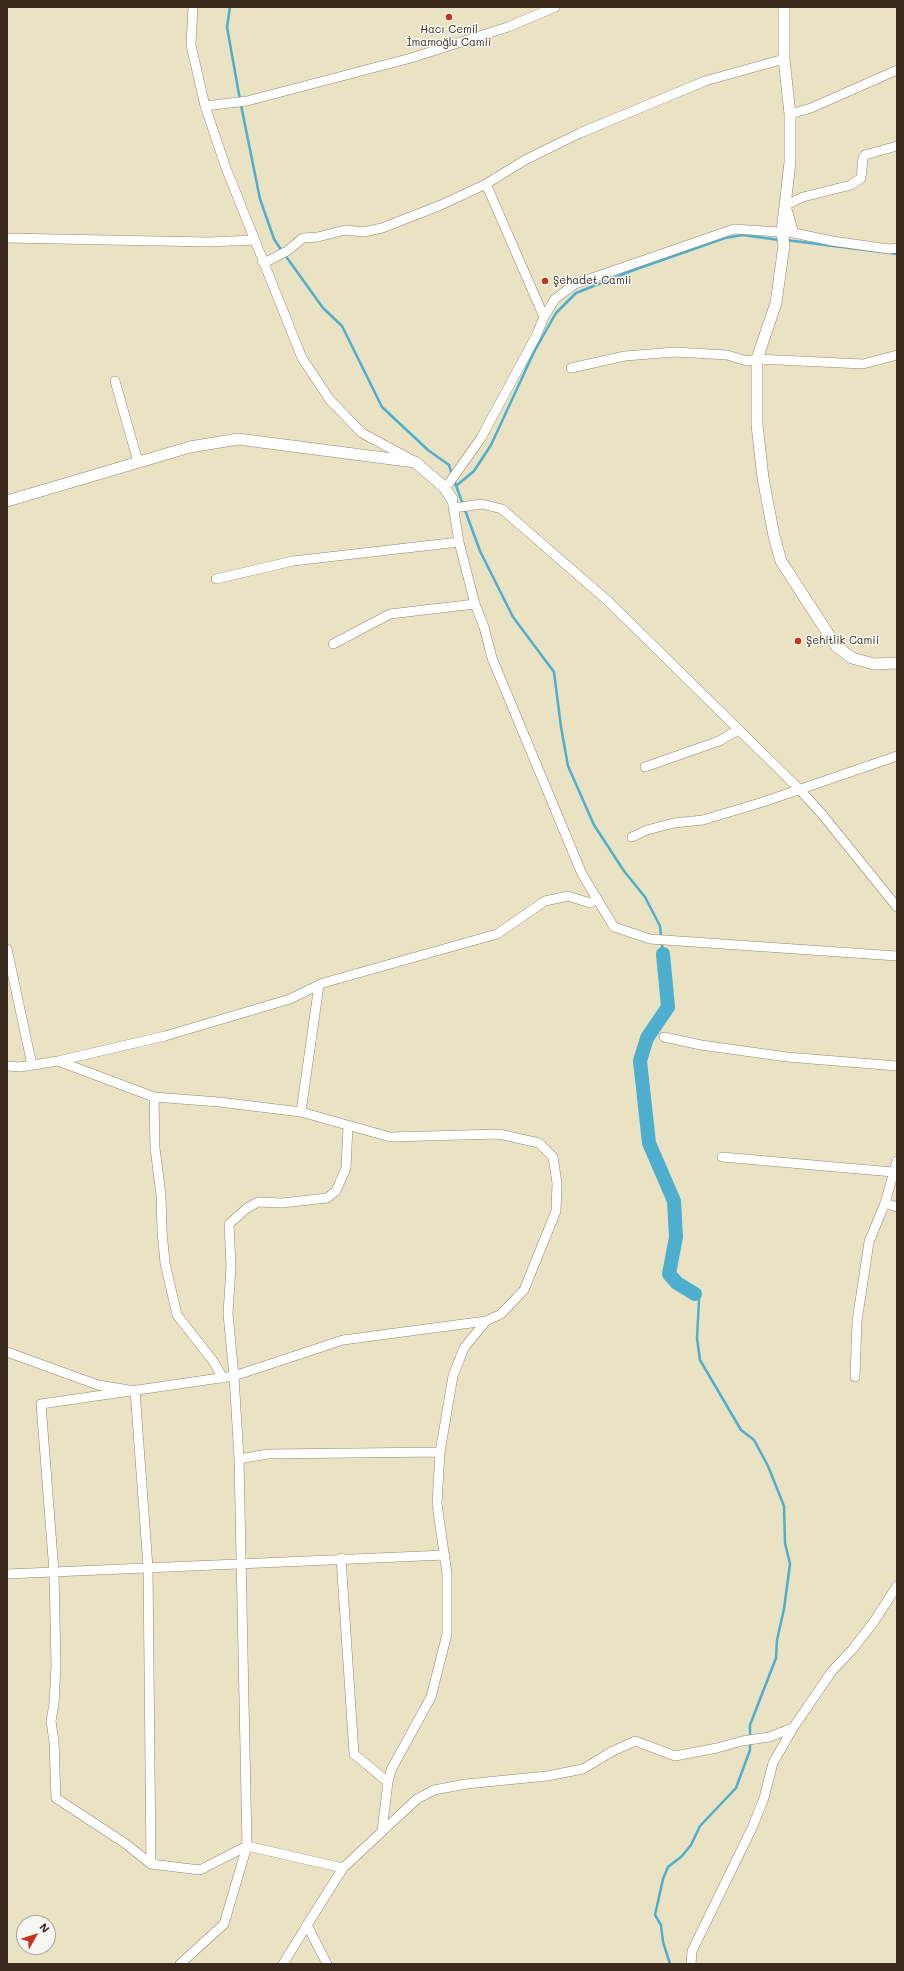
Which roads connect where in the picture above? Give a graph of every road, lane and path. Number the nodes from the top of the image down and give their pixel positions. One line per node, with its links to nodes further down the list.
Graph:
1 (193, 7): 6 (street)
2 (554, 7): 6 (street)
3 (784, 7): 4 (street)
4 (784, 59): 7 (street); 9 (street)
5 (897, 70): 7 (street)
6 (205, 106): 13 (street)
7 (790, 114): 10 (street)
8 (897, 146): 11 (street)
9 (486, 184): 15 (street); 16 (street)
10 (782, 232): 11 (street); 16 (street); 18 (street)
11 (794, 233): 14 (street)
12 (7, 238): 13 (street)
13 (254, 240): 15 (street)
14 (897, 248)
15 (262, 261): 22 (street)
16 (544, 317): 23 (street)
17 (897, 355): 18 (street)
18 (757, 359): 19 (street); 30 (street)
19 (570, 368)
20 (115, 381): 21 (street)
21 (138, 462): 22 (street); 24 (street)
22 (415, 462): 23 (street)
23 (446, 486): 25 (street)
24 (7, 501)
25 (455, 505): 26 (street); 31 (street)
26 (459, 542): 27 (street); 28 (street)
27 (216, 579)
28 (475, 604): 29 (street); 36 (street)
29 (333, 644)
30 (897, 663)
31 (738, 730): 33 (street); 34 (street)
32 (897, 756): 34 (street)
33 (645, 767)
34 (799, 789): 35 (street); 37 (street)
35 (632, 837)
36 (597, 898): 39 (street); 40 (street)
37 (897, 907)
38 (7, 949): 43 (street)
39 (897, 956)
40 (319, 985): 42 (street); 47 (street)
41 (664, 1037): 45 (street)
42 (58, 1061): 43 (street); 46 (street)
43 (32, 1065): 44 (street)
44 (7, 1066)
45 (897, 1066)
46 (154, 1097): 47 (street); 58 (street)
47 (301, 1112): 48 (street)
48 (348, 1126): 54 (street); 56 (street)
49 (722, 1158): 51 (street)
50 (897, 1162): 51 (street)
51 (893, 1172): 52 (street)
52 (885, 1203): 53 (street); 57 (street)
53 (897, 1207)
54 (486, 1321): 56 (street); 60 (street)
55 (7, 1352): 59 (street)
56 (234, 1376): 58 (street); 61 (street)
57 (855, 1377)
58 (223, 1378): 59 (street)
59 (135, 1391): 65 (street); 66 (street)
60 (440, 1452): 61 (street); 62 (street)
61 (239, 1459): 64 (street)
62 (445, 1555): 63 (street); 70 (street)
63 (341, 1558): 64 (street); 70 (street)
64 (242, 1564): 65 (street); 72 (street)
65 (148, 1567): 66 (street); 73 (street)
66 (54, 1572): 67 (street); 73 (street)
67 (7, 1574)
68 (897, 1586): 69 (street)
69 (793, 1728): 71 (street); 79 (street)
70 (388, 1782): 71 (street)
71 (382, 1831): 74 (street)
72 (247, 1846): 73 (street); 74 (street); 76 (street)
73 (151, 1864)
74 (342, 1868): 75 (street)
75 (307, 1925): 77 (street); 78 (street)
76 (180, 1964)
77 (283, 1964)
78 (326, 1964)
79 (691, 1964)

